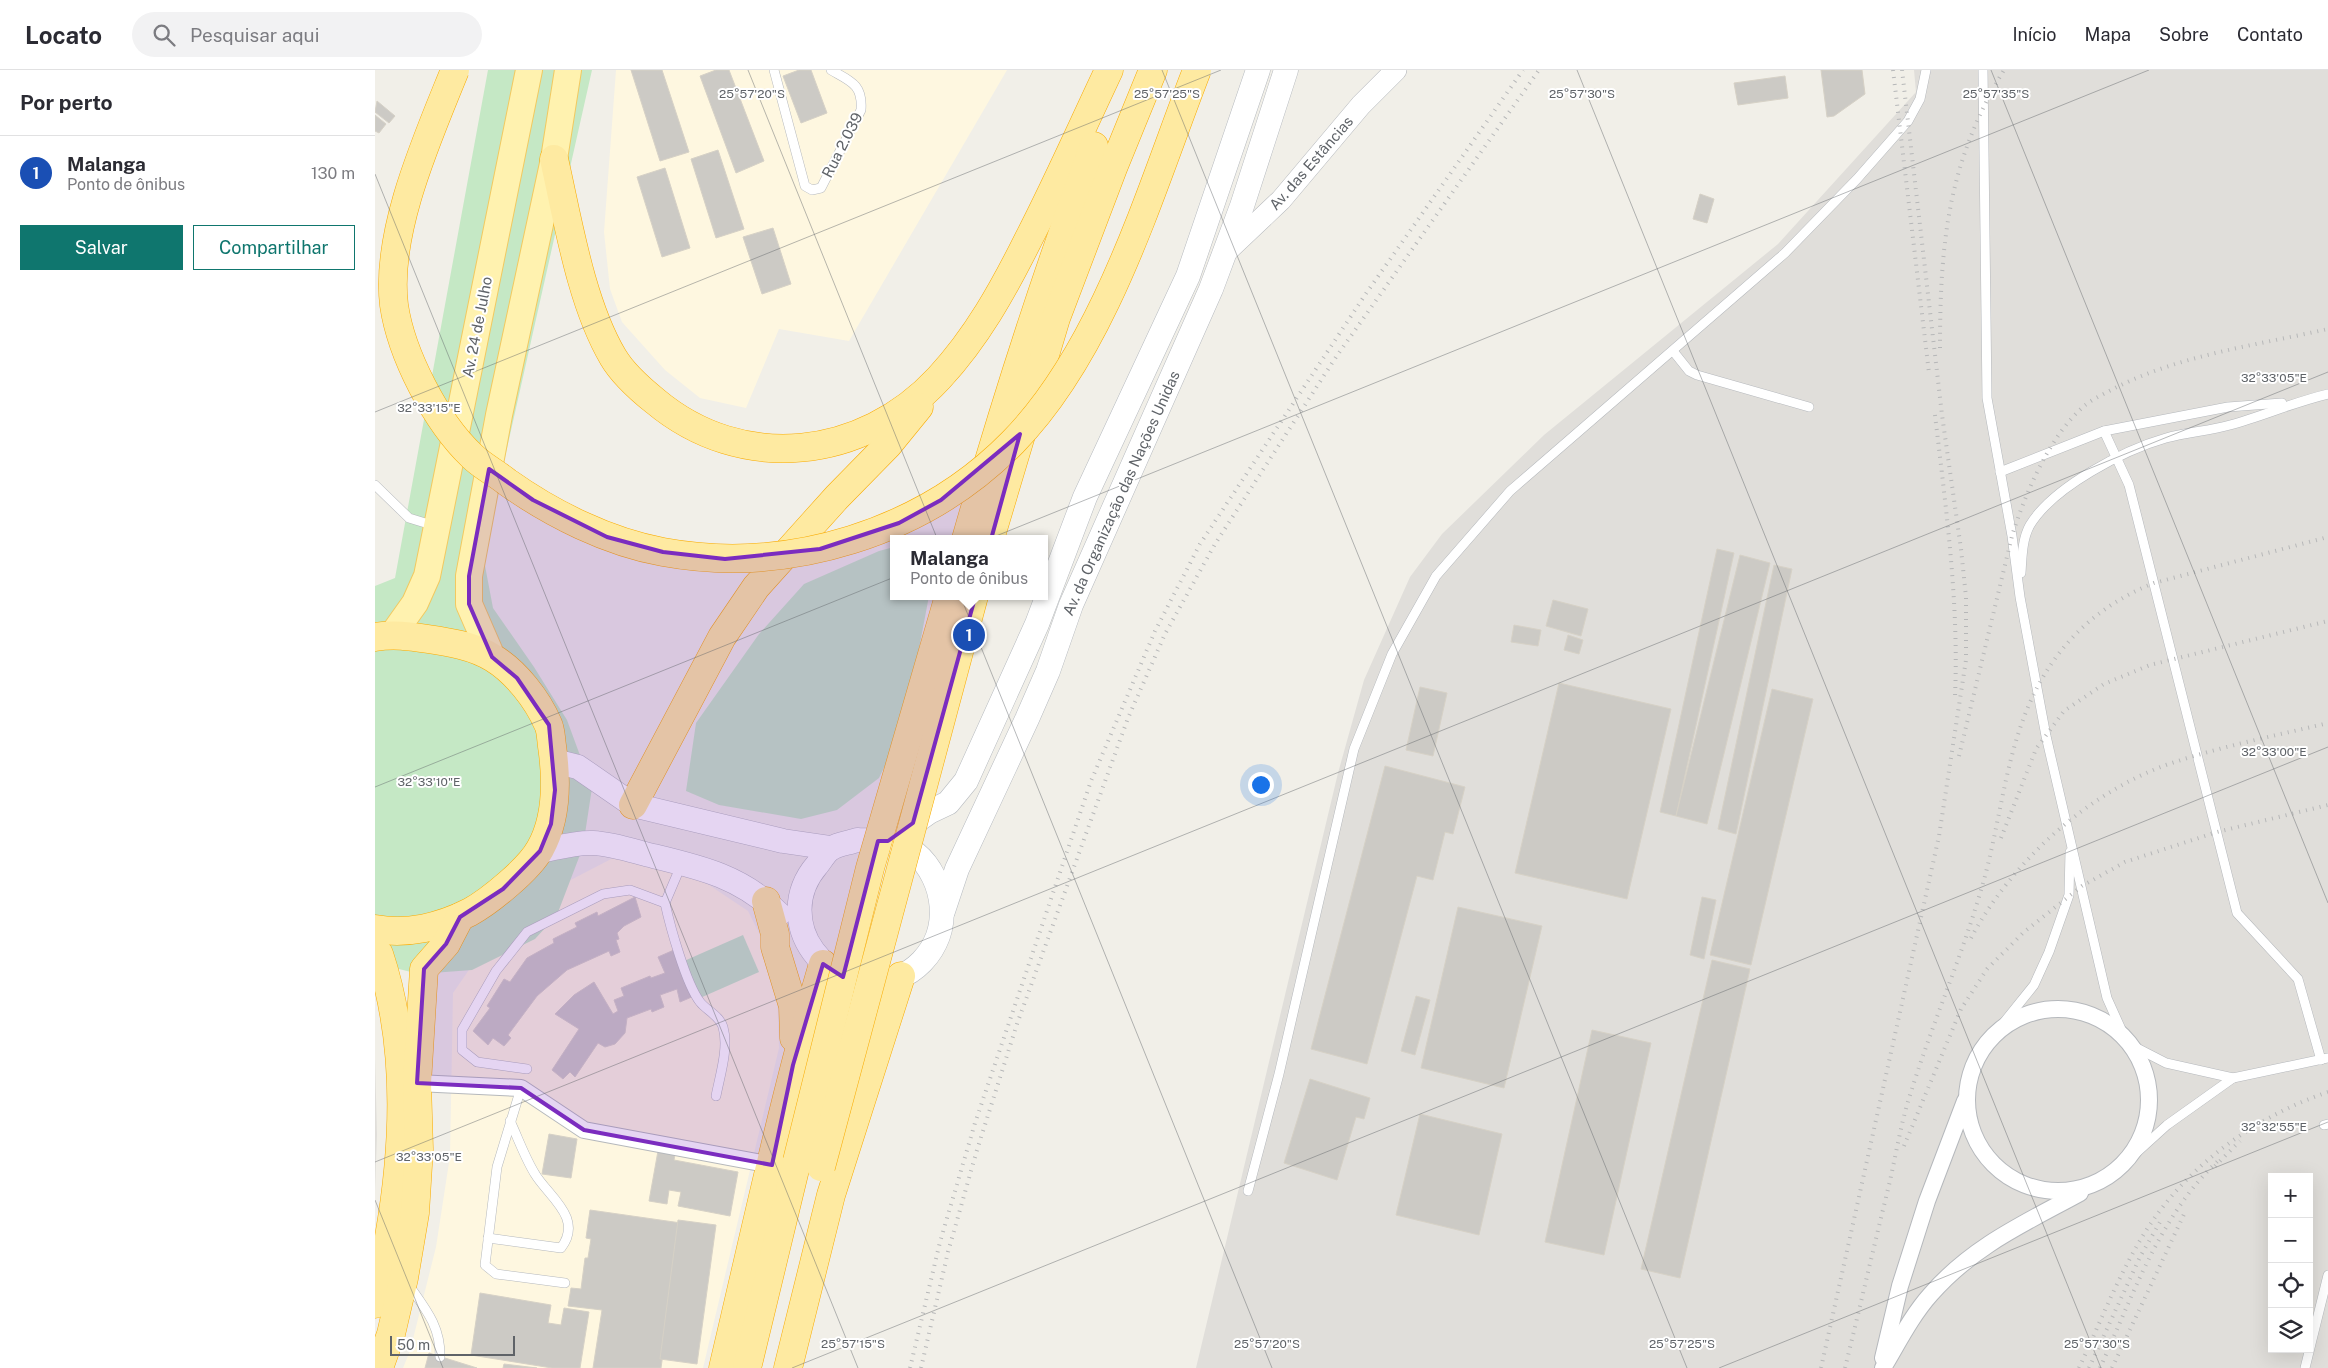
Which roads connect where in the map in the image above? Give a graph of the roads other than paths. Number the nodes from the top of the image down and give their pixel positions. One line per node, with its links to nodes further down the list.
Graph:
1 (455, 70): 9 (highway, bridge)
2 (529, 70): 26 (main road, Av. 24 de Julho)
3 (569, 70): 15 (main road)
4 (773, 70): 5 (lane, Rua 2.039)
5 (831, 70)
6 (1109, 70): 18 (highway)
7 (1124, 70): 27 (highway)
8 (1153, 70): 28 (highway)
9 (1197, 70)
10 (1258, 70): 29 (main road, Av. da Organização das Nações Unidas)
11 (1287, 70): 16 (main road, Av. da Organização das Nações Unidas)
12 (1396, 70): 16 (street, Av. das Estâncias)
13 (1926, 70): 17 (lane)
14 (1983, 70): 24 (lane)
15 (556, 148): 18 (highway); 35 (main road)
16 (1224, 254): 45 (main road, Av. da Organização das Nações Unidas)
17 (1673, 351): 21 (lane); 66 (lane)
18 (939, 378): 37 (highway)
19 (2328, 394): 20 (lane)
20 (2295, 402): 22 (lane); 23 (lane)
21 (1809, 407)
22 (2103, 431): 23 (lane); 24 (lane)
23 (2117, 459): 30 (lane); 54 (lane)
24 (2000, 472): 30 (lane)
25 (375, 485): 26 (lane)
26 (437, 527): 34 (main road, Av. 24 de Julho)
27 (967, 535)
28 (991, 535)
29 (1048, 595)
30 (2020, 597): 39 (lane)
31 (948, 600): 63 (highway, bridge)
32 (973, 600): 63 (highway, bridge)
33 (1046, 600): 38 (main road, Av. da Organização das Nações Unidas)
34 (384, 635): 35 (highway)
35 (492, 657): 36 (highway)
36 (554, 761): 37 (main road); 41 (highway)
37 (633, 805): 40 (main road)
38 (888, 841): 40 (main road); 45 (main road)
39 (2071, 842): 52 (lane); 53 (lane)
40 (831, 848): 48 (main road)
41 (539, 851): 42 (main road); 46 (highway)
42 (682, 863): 43 (main road); 44 (lane)
43 (766, 901): 48 (main road); 55 (highway)
44 (665, 903): 56 (lane); 60 (lane)
45 (943, 911): 51 (main road)
46 (460, 917): 47 (highway); 58 (highway)
47 (375, 929)
48 (806, 942): 50 (main road)
49 (375, 951): 71 (highway)
50 (823, 964): 51 (main road); 55 (highway)
51 (901, 976): 78 (highway)
52 (1993, 1036): 53 (street); 61 (street)
53 (2128, 1041): 57 (lane); 64 (street)
54 (2324, 1059): 57 (lane)
55 (793, 1065): 63 (highway)
56 (527, 1069)
57 (2233, 1078): 64 (lane)
58 (417, 1083): 59 (street); 69 (highway)
59 (521, 1088): 62 (lane); 63 (street)
60 (716, 1096)
61 (1967, 1097): 65 (street); 79 (street)
62 (510, 1121): 67 (lane); 67 (lane)
63 (797, 1164): 75 (highway); 76 (highway); 77 (highway)
64 (2124, 1164): 65 (street)
65 (2097, 1183): 79 (street)
66 (1248, 1191)
67 (489, 1238): 70 (lane)
68 (2328, 1275): 72 (lane)
69 (404, 1278): 73 (lane); 74 (highway)
70 (565, 1283)
71 (375, 1304)
72 (2324, 1309): 80 (lane)
73 (440, 1357)
74 (379, 1368)
75 (723, 1368)
76 (747, 1368)
77 (771, 1368)
78 (788, 1368)
79 (1882, 1368)
80 (2305, 1368)

